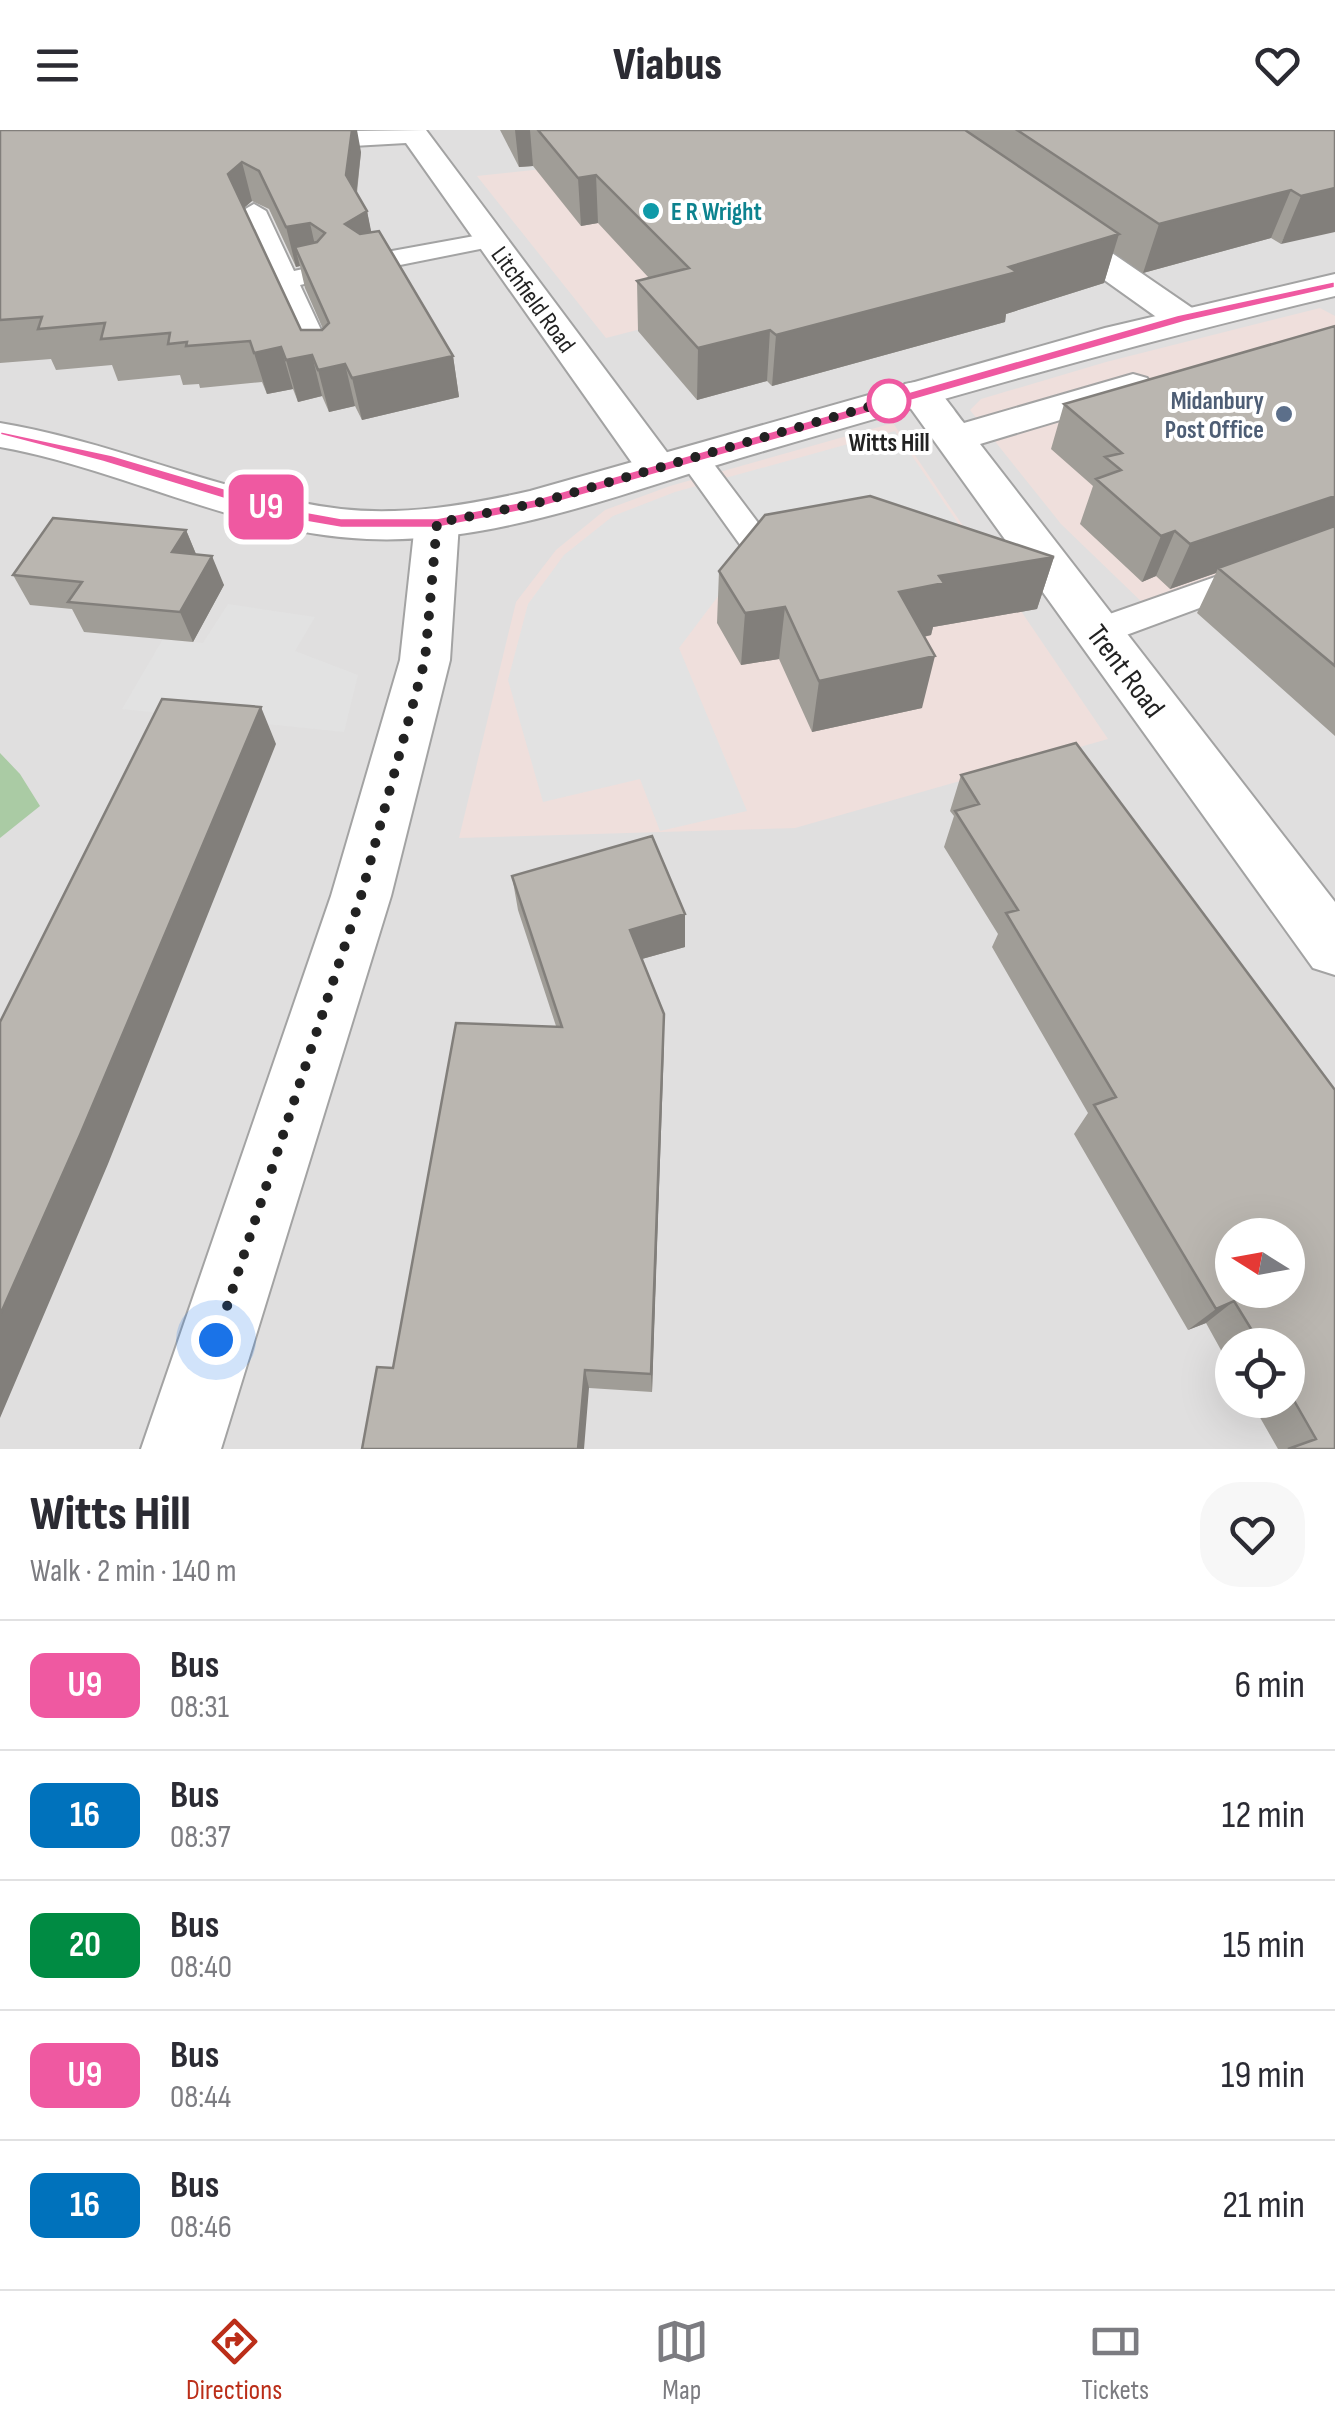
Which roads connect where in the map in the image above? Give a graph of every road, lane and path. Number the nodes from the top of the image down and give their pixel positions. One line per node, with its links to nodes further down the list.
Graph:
1 (412, 132): 2 (street); 5 (street, Litchfield Road)
2 (258, 142)
3 (1022, 206): 10 (street)
4 (254, 212): 8 (lane)
5 (491, 240): 6 (lane); 16 (street, Litchfield Road)
6 (370, 264)
7 (317, 274): 8 (lane)
8 (285, 280): 11 (lane)
9 (1332, 288): 10 (street)
10 (1182, 318): 13 (street)
11 (322, 362)
12 (1172, 375): 15 (street)
13 (919, 392): 15 (street, Trent Road); 16 (street)
14 (0, 435): 17 (street)
15 (954, 439): 20 (street, Trent Road)
16 (675, 463): 17 (street); 18 (lane)
17 (437, 523): 22 (street)
18 (752, 539)
19 (1335, 546): 20 (lane)
20 (1097, 632): 21 (street, Trent Road)
21 (1335, 949)
22 (181, 1449)

